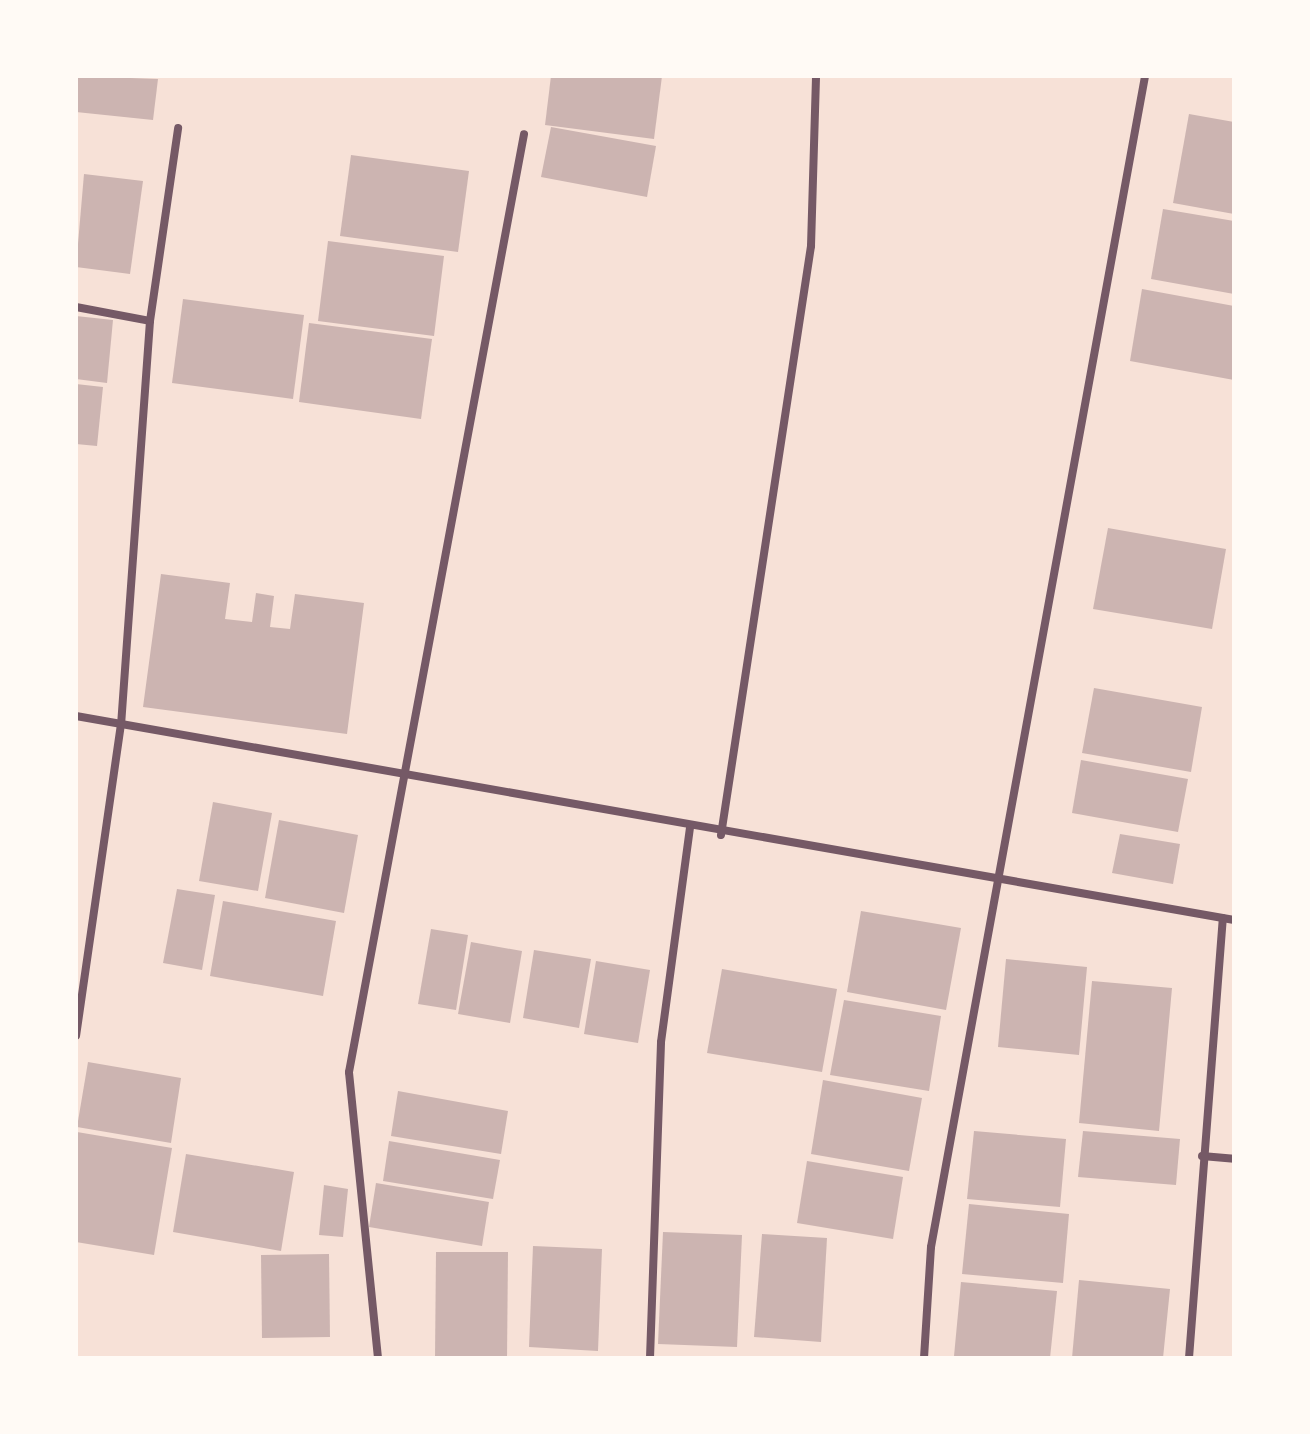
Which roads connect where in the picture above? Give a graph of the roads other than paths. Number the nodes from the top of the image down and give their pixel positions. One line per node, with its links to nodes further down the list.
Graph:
1 (816, 76): 11 (street)
2 (1145, 76): 12 (street)
3 (178, 128): 6 (street)
4 (524, 134): 9 (street)
5 (76, 307): 6 (street)
6 (150, 321): 8 (street)
7 (76, 716): 8 (street)
8 (121, 724): 9 (street); 15 (street)
9 (408, 775): 10 (street); 18 (street)
10 (690, 828): 11 (street); 19 (street)
11 (721, 835): 12 (street)
12 (998, 879): 13 (street); 20 (street)
13 (1223, 918): 14 (street); 16 (street)
14 (1234, 920)
15 (76, 1036)
16 (1202, 1156): 17 (street); 21 (street)
17 (1234, 1159)
18 (378, 1358)
19 (650, 1358)
20 (924, 1358)
21 (1189, 1358)

